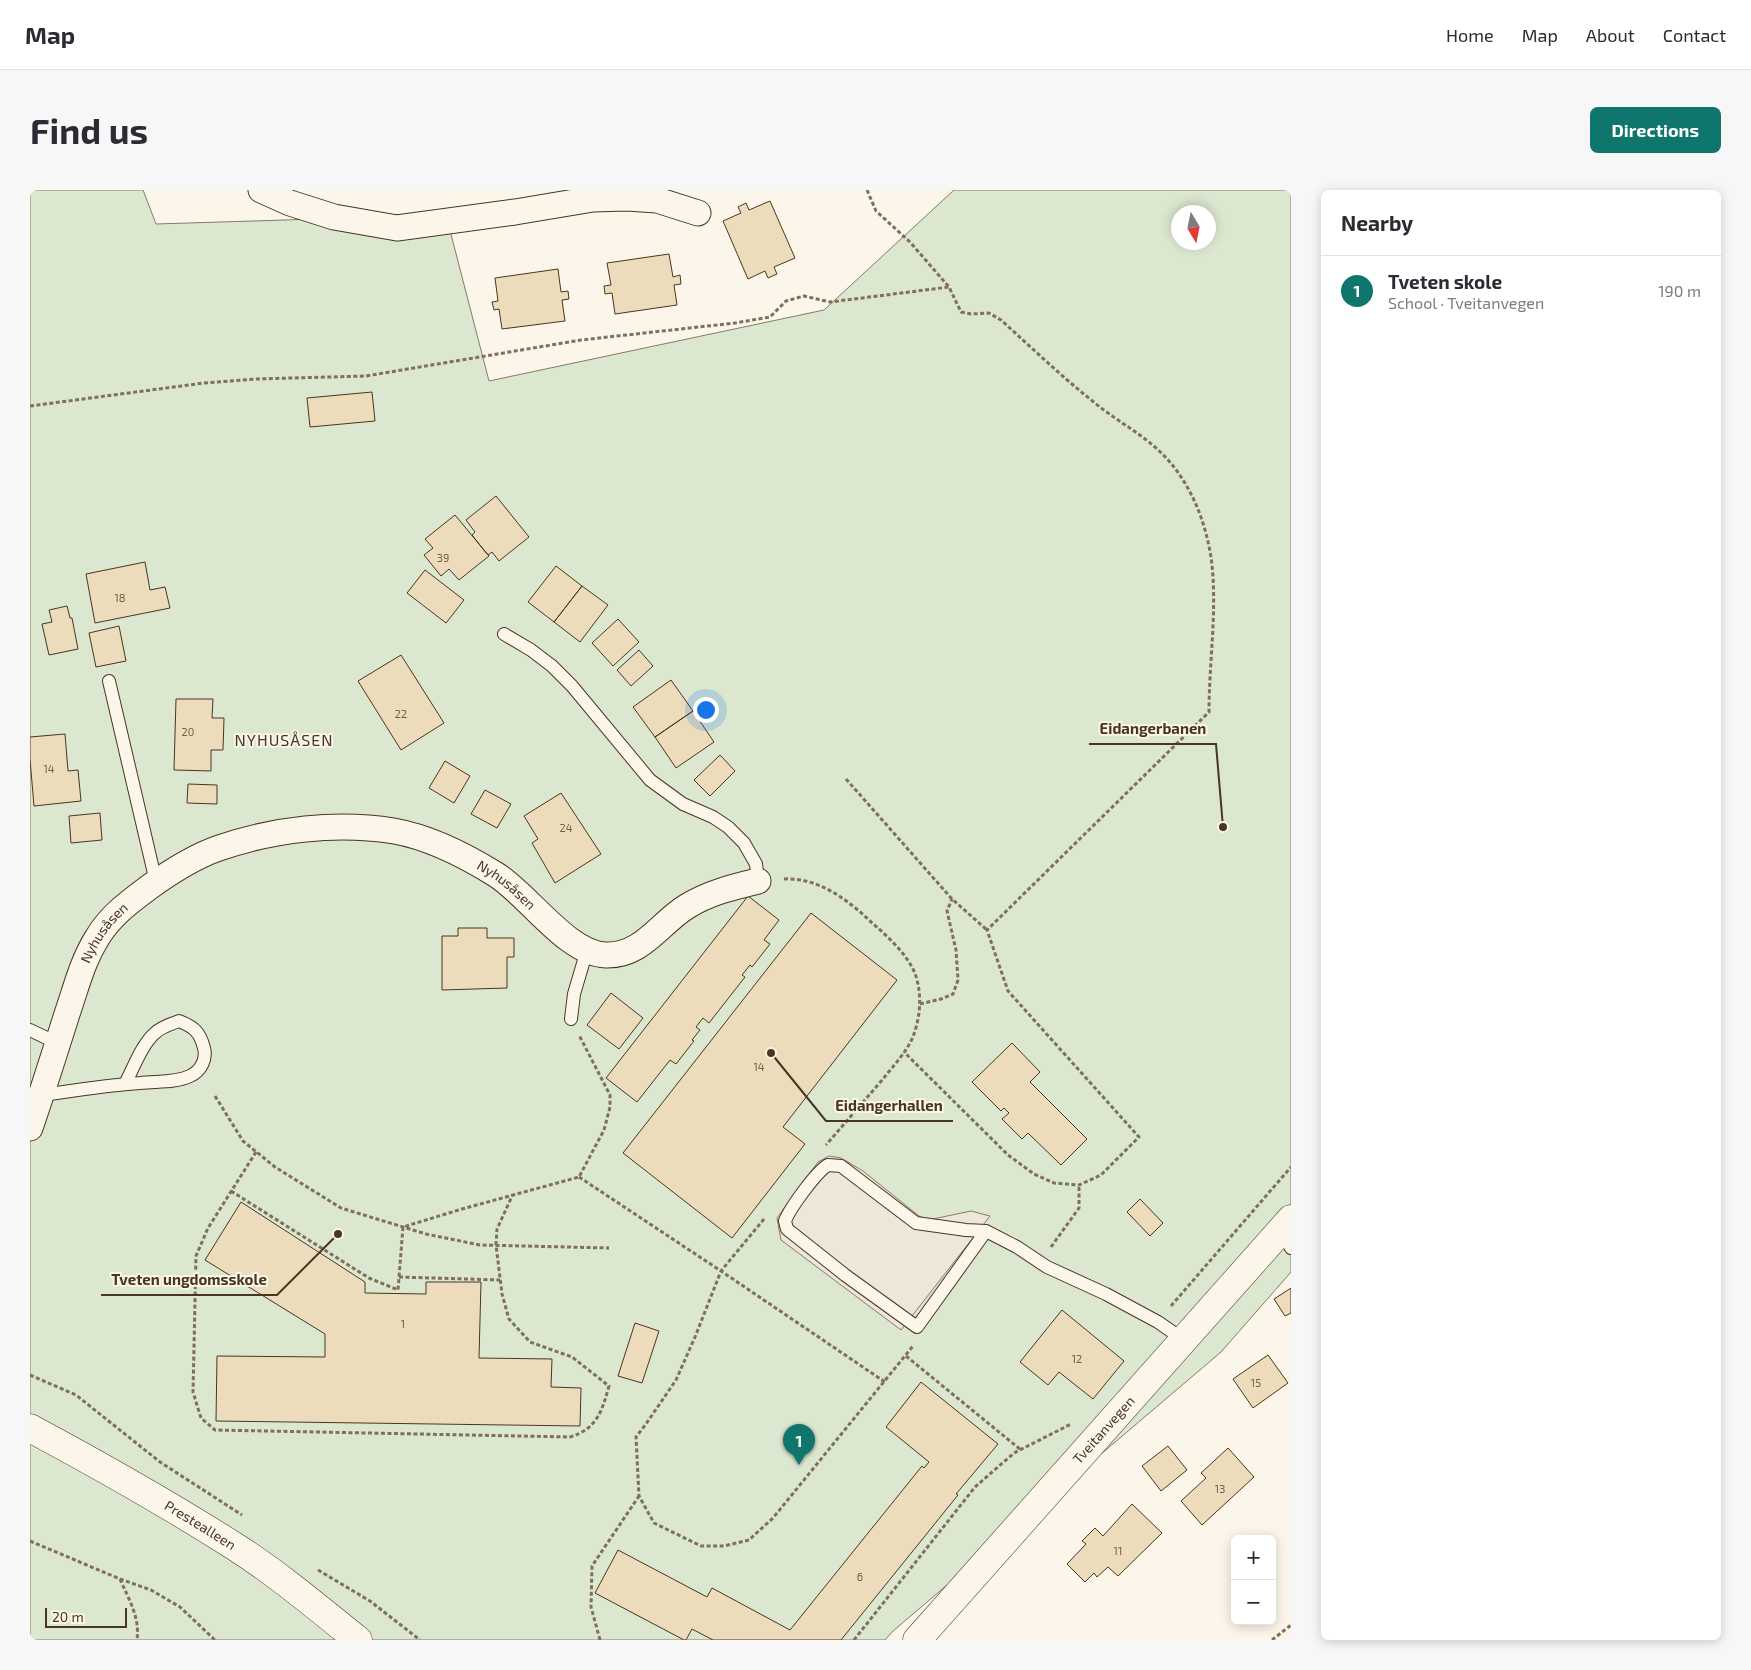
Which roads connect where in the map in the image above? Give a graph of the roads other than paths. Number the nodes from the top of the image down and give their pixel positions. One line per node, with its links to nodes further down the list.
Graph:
1 (261, 190): 2 (street)
2 (593, 195): 3 (street)
3 (698, 213)
4 (504, 634): 6 (lane)
5 (109, 681): 7 (lane)
6 (758, 880): 8 (street, Nyhusåsen)
7 (156, 882): 8 (street, Nyhusåsen); 11 (street, Nyhusåsen)
8 (587, 950): 9 (lane)
9 (571, 1019)
10 (30, 1030): 11 (lane)
11 (57, 1043): 13 (street, Nyhusåsen)
12 (125, 1084): 12 (lane); 13 (lane)
13 (41, 1095): 14 (street, Nyhusåsen)
14 (30, 1128)
15 (986, 1231): 15 (lane); 17 (lane)
16 (1288, 1232): 17 (main road, Tveitanvegen)
17 (1184, 1340): 20 (main road, Tveitanvegen)
18 (30, 1428): 19 (main road, Prestealleen)
19 (358, 1640)
20 (917, 1640)

